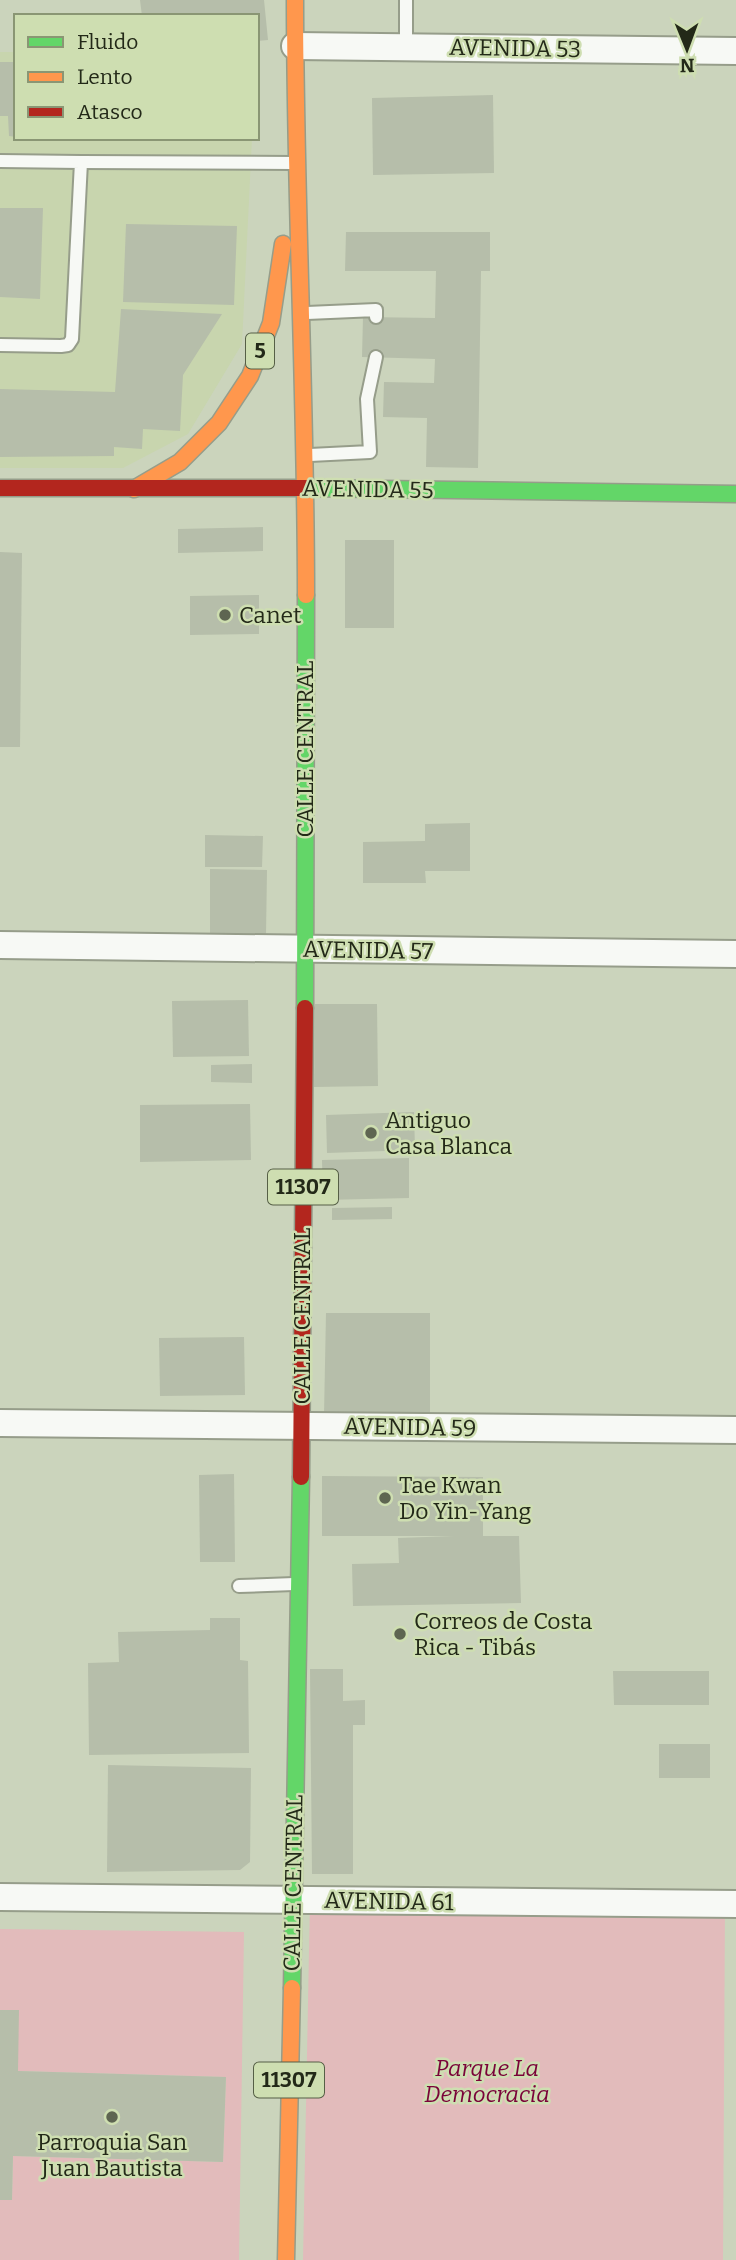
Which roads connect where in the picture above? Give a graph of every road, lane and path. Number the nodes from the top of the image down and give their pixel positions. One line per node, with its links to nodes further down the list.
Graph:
1 (295, 0): 3 (main road, CALLE CENTRAL / 5)
2 (406, 0): 4 (lane)
3 (295, 46): 4 (street, AVENIDA 53); 8 (main road, CALLE CENTRAL / 5)
4 (406, 46): 5 (street, AVENIDA 53)
5 (736, 51)
6 (0, 161): 7 (lane)
7 (81, 162): 8 (lane); 11 (lane)
8 (296, 163): 9 (main road, CALLE CENTRAL / 5); 16 (main road, CALLE CENTRAL / 5)
9 (303, 313): 10 (lane); 13 (main road, CALLE CENTRAL / 5)
10 (376, 317)
11 (0, 345)
12 (376, 357): 13 (lane)
13 (306, 455): 15 (main road, CALLE CENTRAL / 5)
14 (0, 488): 16 (main road, AVENIDA 55 / 5)
15 (306, 488): 16 (main road, AVENIDA 55 / 5); 17 (main road, AVENIDA 55); 19 (main road, CALLE CENTRAL / 11307)
16 (134, 489)
17 (736, 494)
18 (0, 945): 19 (street, AVENIDA 57)
19 (305, 949): 20 (street, AVENIDA 57); 22 (main road, CALLE CENTRAL / 11307)
20 (736, 954)
21 (0, 1423): 22 (street, AVENIDA 59)
22 (302, 1426): 23 (street, AVENIDA 59); 24 (main road, CALLE CENTRAL / 11307)
23 (736, 1430)
24 (298, 1584): 25 (lane); 27 (main road, CALLE CENTRAL / 11307)
25 (239, 1586)
26 (0, 1897): 27 (street, AVENIDA 61)
27 (292, 1900): 28 (street, AVENIDA 61); 29 (main road, CALLE CENTRAL / 11307)
28 (736, 1904)
29 (285, 2260)

